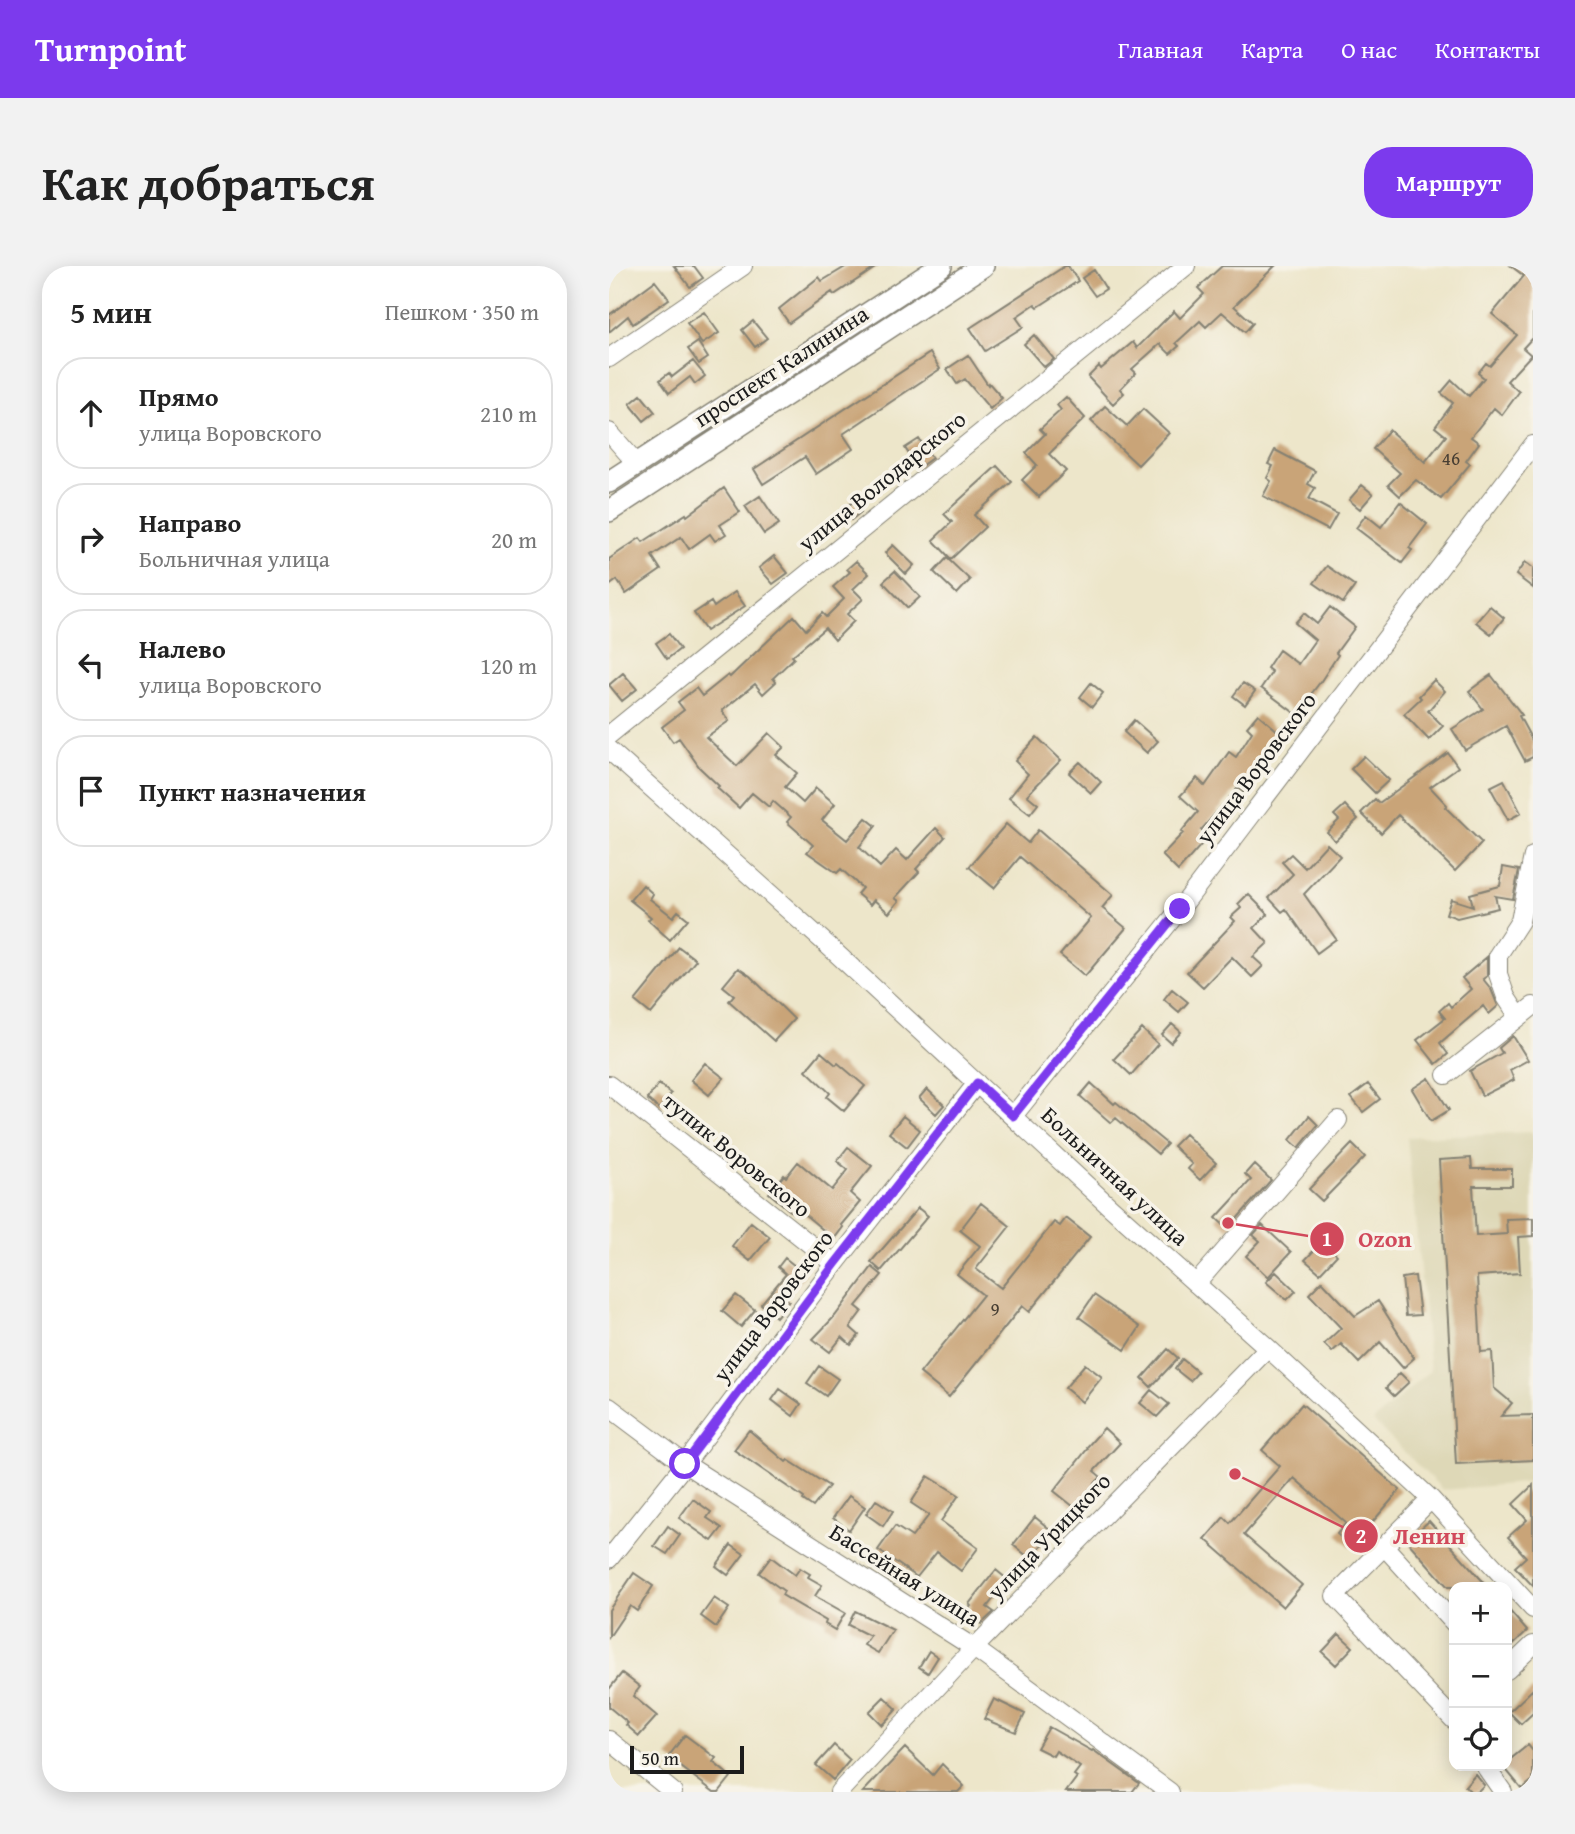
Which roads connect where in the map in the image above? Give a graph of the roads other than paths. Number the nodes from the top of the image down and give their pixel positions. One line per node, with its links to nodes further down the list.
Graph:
1 (743, 266): 5 (street)
2 (941, 266): 8 (main road, проспект Калинина)
3 (982, 266): 10 (main road, проспект Калинина)
4 (1186, 266): 11 (street, улица Володарского)
5 (609, 358)
6 (609, 432): 8 (street)
7 (1533, 445): 18 (street, улица Воровского)
8 (637, 464): 9 (main road, проспект Калинина)
9 (609, 482)
10 (609, 511)
11 (609, 735)
12 (609, 750): 16 (street, Больничная улица)
13 (1533, 856): 14 (street)
14 (1526, 1012): 15 (street)
15 (1446, 1075)
16 (977, 1083): 18 (street, Больничная улица); 20 (street, улица Воровского)
17 (609, 1085): 20 (street, тупик Воровского)
18 (1013, 1116): 21 (street, Больничная улица)
19 (1338, 1120): 21 (street)
20 (835, 1264): 24 (street, улица Воровского)
21 (1196, 1284): 22 (street, Больничная улица)
22 (1268, 1348): 25 (street, Больничная улица); 31 (street, улица Урицкого)
23 (609, 1407): 24 (street, Бассейная улица)
24 (685, 1464): 27 (street, улица Воровского); 31 (street, Бассейная улица)
25 (1431, 1499): 26 (street); 28 (street, Больничная улица)
26 (1384, 1546): 29 (street); 33 (street)
27 (609, 1559)
28 (1533, 1609)
29 (1449, 1618)
30 (1533, 1645): 32 (street)
31 (974, 1648): 37 (street, улица Урицкого); 38 (street, Бассейная улица)
32 (1512, 1665)
33 (1449, 1715)
34 (609, 1740): 36 (street)
35 (1488, 1771): 39 (street)
36 (673, 1792)
37 (839, 1792)
38 (1170, 1792)
39 (1503, 1792)

